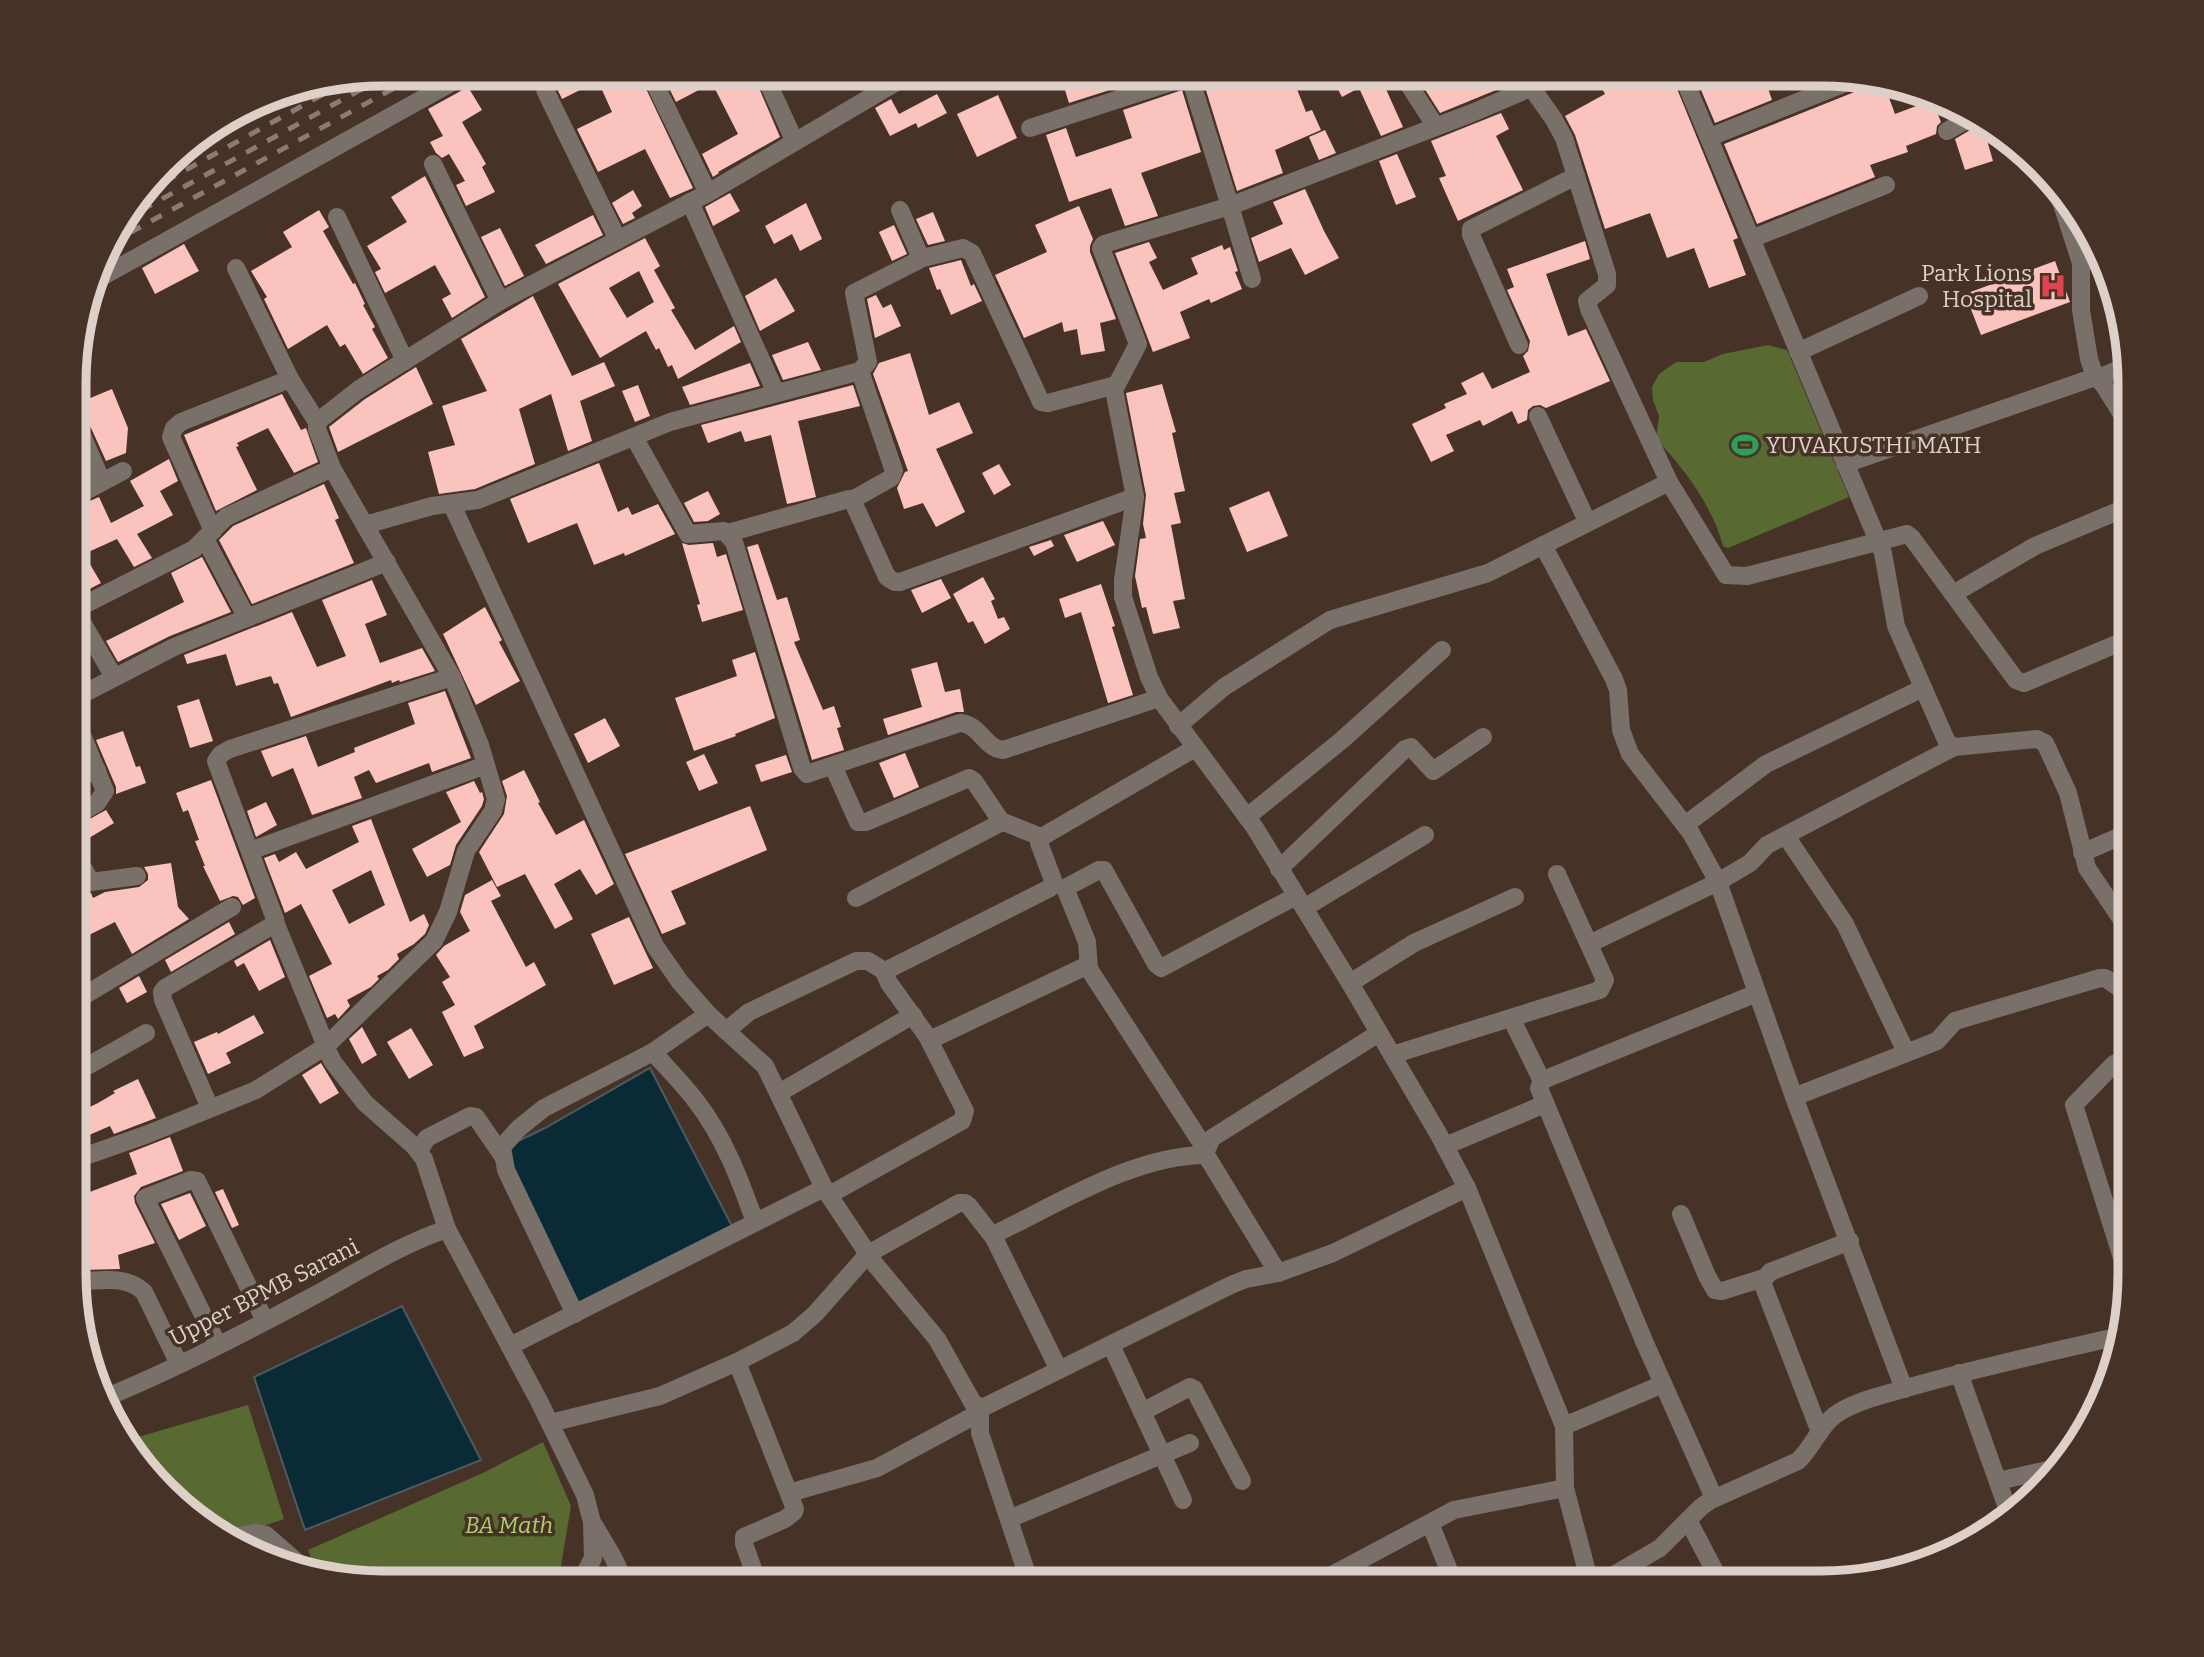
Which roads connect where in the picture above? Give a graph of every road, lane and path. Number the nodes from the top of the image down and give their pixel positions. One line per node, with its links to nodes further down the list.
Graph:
1 (445, 86): 34 (street)
2 (656, 86): 24 (street)
3 (769, 86): 20 (street)
4 (878, 86): 14 (street)
5 (888, 86): 14 (street)
6 (1157, 86): 17 (street)
7 (1193, 86): 26 (street)
8 (1410, 86): 16 (street)
9 (1536, 86): 12 (street)
10 (1687, 86): 19 (street)
11 (1838, 86): 19 (street)
12 (1531, 88): 16 (street); 22 (street)
13 (545, 90): 31 (street)
14 (880, 90): 20 (street)
15 (1963, 122): 18 (street)
16 (1436, 127): 26 (street)
17 (1030, 128)
18 (1947, 131)
19 (1710, 136): 30 (street)
20 (794, 140): 24 (street)
21 (433, 164): 37 (street)
22 (1576, 176): 38 (street); 56 (street)
23 (1886, 186): 30 (street)
24 (708, 193): 25 (street)
25 (690, 202): 31 (street); 46 (street)
26 (1230, 206): 35 (street); 45 (street)
27 (900, 209): 32 (street)
28 (2065, 214): 43 (street)
29 (337, 217): 40 (street)
30 (1751, 239): 39 (street)
31 (618, 240): 37 (street)
32 (919, 259): 42 (street); 45 (street)
33 (236, 268): 44 (street)
34 (107, 273)
35 (1252, 279)
36 (1919, 296): 39 (street)
37 (500, 300): 40 (street)
38 (1518, 345)
39 (1798, 352): 52 (street)
40 (405, 361): 49 (street)
41 (2118, 370): 43 (street)
42 (860, 371): 46 (street); 59 (street)
43 (2097, 378): 47 (street); 52 (street)
44 (290, 379): 49 (street); 65 (street)
45 (1116, 385): 58 (street)
46 (776, 393): 50 (street)
47 (2118, 409)
48 (1538, 416): 62 (street)
49 (317, 422): 53 (street)
50 (634, 437): 60 (street); 64 (street)
51 (86, 444): 55 (street)
52 (1845, 464): 66 (street)
53 (332, 468): 63 (street); 65 (street)
54 (123, 471): 55 (street)
55 (102, 482): 57 (street)
56 (1669, 482): 62 (street); 66 (street)
57 (86, 491)
58 (1135, 497): 59 (street); 79 (street)
59 (852, 500): 64 (street)
60 (452, 505): 63 (street); 117 (street)
61 (2118, 511): 69 (street)
62 (1587, 521): 67 (street)
63 (365, 525): 68 (street)
64 (728, 533): 86 (street)
65 (209, 535): 70 (street); 71 (street)
66 (1879, 543): 69 (street); 77 (street)
67 (1543, 545): 80 (street); 92 (street)
68 (387, 562): 71 (street); 76 (street)
69 (1953, 594): 73 (street)
70 (86, 605)
71 (247, 618): 75 (street)
72 (86, 628): 75 (street)
73 (2118, 644)
74 (1442, 650): 90 (street)
75 (114, 677): 78 (street)
76 (452, 677): 85 (street); 97 (street)
77 (1923, 688): 83 (street); 92 (street)
78 (86, 692)
79 (1158, 698): 80 (street); 86 (street)
80 (1178, 726): 84 (street)
81 (1483, 737): 99 (street)
82 (86, 744): 87 (street)
83 (1954, 747): 94 (street); 98 (street)
84 (1195, 748): 90 (street); 95 (street)
85 (486, 765): 97 (street); 124 (street)
86 (833, 766): 91 (street)
87 (97, 770): 88 (street); 89 (street)
88 (86, 774)
89 (86, 809)
90 (1247, 817): 99 (street)
91 (1002, 822): 95 (street); 105 (street)
92 (1685, 825): 102 (street)
93 (1425, 835): 106 (street)
94 (1786, 836): 102 (street); 126 (street)
95 (1041, 837): 112 (street)
96 (2118, 837): 98 (street)
97 (250, 851): 109 (street)
98 (2082, 853): 108 (street)
99 (1279, 869): 106 (street)
100 (1557, 874): 110 (street)
101 (137, 876): 103 (street)
102 (1718, 882): 110 (street); 115 (street)
103 (86, 883)
104 (1515, 897): 113 (street)
105 (856, 898)
106 (1300, 902): 111 (street); 113 (street)
107 (232, 907): 116 (street)
108 (2118, 914)
109 (275, 922): 124 (street); 134 (street)
110 (1589, 944): 119 (street)
111 (1088, 965): 123 (street); 137 (street)
112 (886, 972): 118 (street); 120 (street)
113 (1350, 983): 122 (street)
114 (2118, 987): 126 (street)
115 (1757, 993): 130 (street); 132 (street)
116 (86, 994)
117 (708, 1014): 120 (street); 125 (street)
118 (913, 1015): 123 (street); 131 (street)
119 (1511, 1018): 127 (street); 130 (street)
120 (726, 1031): 131 (street)
121 (146, 1033): 129 (street)
122 (1379, 1033): 127 (street); 137 (street)
123 (930, 1040): 141 (street)
124 (326, 1046): 134 (street); 136 (street)
125 (653, 1052): 138 (street); 143 (street)
126 (1906, 1052): 132 (street)
127 (1392, 1055): 135 (street)
128 (2118, 1062): 147 (street)
129 (86, 1067)
130 (1542, 1081): 133 (street)
131 (779, 1093): 141 (street)
132 (1794, 1097): 146 (street)
133 (1545, 1104): 135 (street); 162 (street)
134 (210, 1108): 139 (street)
135 (1445, 1146): 140 (street)
136 (419, 1151): 138 (street); 144 (street)
137 (1205, 1152): 145 (street); 149 (street)
138 (502, 1155): 152 (street)
139 (86, 1156)
140 (1467, 1188): 149 (street); 168 (street)
141 (827, 1191): 143 (street); 148 (street)
142 (1681, 1214): 150 (street)
143 (755, 1222): 152 (street)
144 (447, 1229): 153 (street, Upper BPMB Sarani); 157 (street)
145 (994, 1238): 148 (street); 160 (street)
146 (1850, 1241): 150 (street); 163 (street)
147 (2118, 1245)
148 (868, 1254): 158 (street); 165 (street)
149 (1278, 1273): 156 (street)
150 (1763, 1278): 169 (street)
151 (86, 1282): 159 (street)
152 (575, 1314): 157 (street)
153 (265, 1321): 155 (street, Upper BPMB Sarani); 155 (street)
154 (2111, 1338): 161 (street)
155 (218, 1345): 159 (street, Upper BPMB Sarani)
156 (1111, 1345): 160 (street); 166 (street)
157 (510, 1346): 167 (street)
158 (737, 1362): 167 (street); 176 (street)
159 (179, 1364): 164 (street, Upper BPMB Sarani)
160 (1059, 1370): 165 (street)
161 (1959, 1373): 163 (street); 174 (street)
162 (1663, 1384): 168 (street); 177 (street)
163 (1904, 1389): 169 (street)
164 (111, 1394)
165 (980, 1410): 176 (street); 180 (street)
166 (1142, 1412): 171 (street); 173 (street)
167 (550, 1423): 182 (street)
168 (1564, 1426): 175 (street)
169 (1820, 1432): 177 (street)
170 (1190, 1443): 171 (street)
171 (1162, 1455): 178 (street); 180 (street)
172 (2044, 1471): 174 (street)
173 (1242, 1481)
174 (1998, 1482): 179 (street)
175 (1565, 1488): 183 (street); 194 (street)
176 (789, 1493): 190 (street)
177 (1714, 1499): 181 (street)
178 (1183, 1500)
179 (2007, 1506)
180 (1009, 1519): 191 (street)
181 (1688, 1520): 195 (street); 196 (street)
182 (592, 1522): 188 (street); 189 (street)
183 (1430, 1523): 192 (street); 193 (street)
184 (259, 1534): 185 (street); 186 (street); 187 (street)
185 (240, 1535)
186 (255, 1543)
187 (290, 1556)
188 (586, 1571)
189 (620, 1571)
190 (754, 1571)
191 (1026, 1571)
192 (1349, 1571)
193 (1449, 1571)
194 (1587, 1571)
195 (1621, 1571)
196 (1715, 1571)

